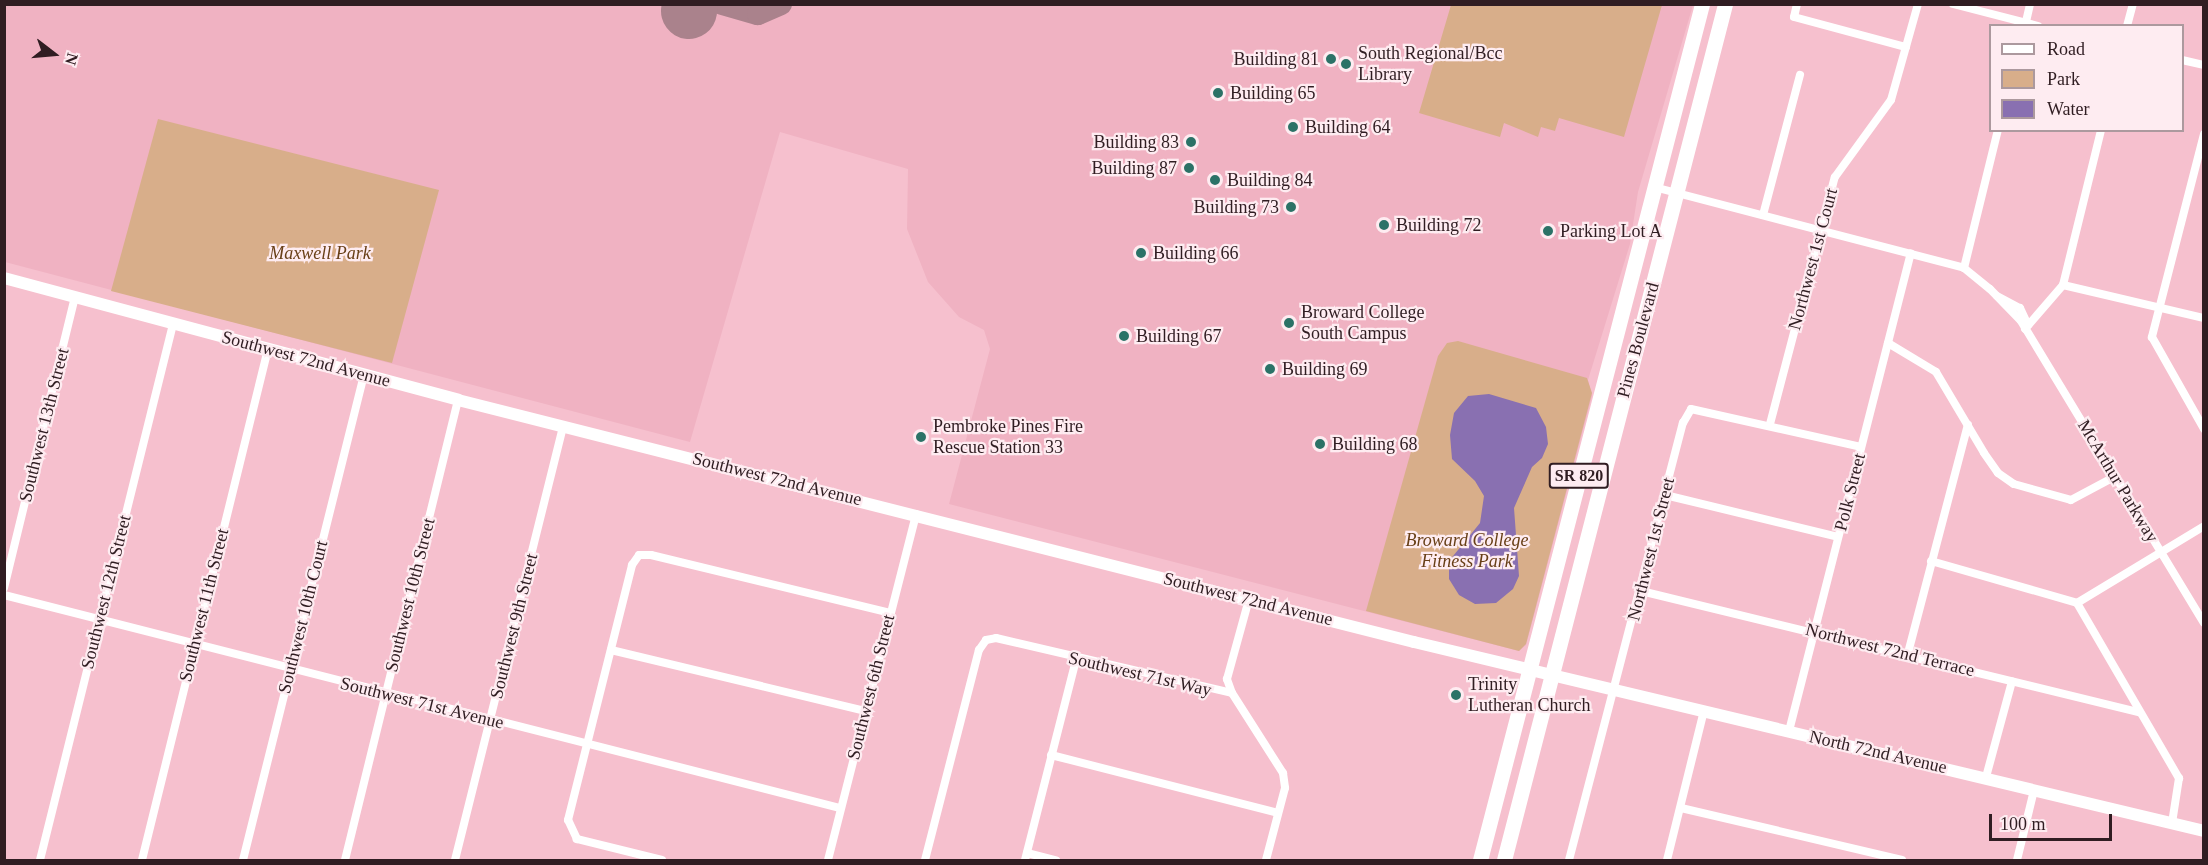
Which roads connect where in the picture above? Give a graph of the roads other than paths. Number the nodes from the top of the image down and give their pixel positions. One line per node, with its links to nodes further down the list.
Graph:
1 (1702, 4): 17 (highway, Pines Boulevard / SR 820)
2 (1725, 4): 18 (highway, Pines Boulevard / SR 820)
3 (1797, 4): 10 (street)
4 (1918, 4): 10 (street, Northwest 1st Court)
5 (1953, 4): 8 (street)
6 (2030, 4): 8 (street)
7 (2133, 4): 9 (street)
8 (2025, 24)
9 (2128, 24)
10 (1906, 47): 20 (street, Northwest 1st Court)
11 (2184, 60): 12 (street)
12 (2204, 65)
13 (1800, 75): 19 (street)
14 (1998, 132): 22 (street)
15 (2101, 132): 24 (street)
16 (2204, 134): 27 (street)
17 (1654, 187): 18 (street, McArthur Parkway); 36 (highway, Pines Boulevard / SR 820)
18 (1677, 193): 19 (street, McArthur Parkway); 37 (highway, Pines Boulevard / SR 820)
19 (1763, 215): 20 (street, McArthur Parkway)
20 (1819, 230): 21 (street, McArthur Parkway); 39 (street, Northwest 1st Court)
21 (1911, 253): 22 (street, McArthur Parkway); 33 (street, Polk Street)
22 (1964, 268): 25 (street, McArthur Parkway)
23 (4, 278): 26 (street, Southwest 72nd Avenue)
24 (2063, 285): 27 (street); 29 (street)
25 (1997, 296): 28 (street, McArthur Parkway); 32 (street, McArthur Parkway)
26 (75, 297): 31 (street, Southwest 72nd Avenue); 51 (street, Southwest 13th Street)
27 (2159, 307): 30 (street); 42 (street)
28 (2022, 312): 29 (street); 32 (street, McArthur Parkway)
29 (2037, 312): 32 (street)
30 (2204, 318)
31 (173, 324): 34 (street, Southwest 72nd Avenue); 57 (street, Southwest 12th Street)
32 (2027, 327): 44 (street, McArthur Parkway)
33 (1888, 343): 40 (street); 43 (street, Polk Street)
34 (268, 349): 35 (street, Southwest 72nd Avenue); 60 (street, Southwest 11th Street)
35 (364, 375): 38 (street, Southwest 72nd Avenue); 64 (street, Southwest 10th Court)
36 (1605, 377): 37 (highway); 65 (highway, Pines Boulevard / SR 820)
37 (1623, 399): 66 (highway, Pines Boulevard / SR 820)
38 (458, 400): 41 (street, Southwest 72nd Avenue); 70 (street, Southwest 10th Street)
39 (1770, 424): 43 (street); 45 (street, Northwest 1st Street)
40 (1968, 425): 44 (street); 50 (street)
41 (562, 426): 46 (street, Southwest 72nd Avenue); 74 (street, Southwest 9th Street)
42 (2204, 429)
43 (1861, 447): 48 (street, Polk Street)
44 (2116, 476): 49 (street, McArthur Parkway)
45 (1665, 495): 48 (street); 52 (street, Northwest 1st Street)
46 (916, 514): 54 (street, Southwest 72nd Avenue); 56 (street, Southwest 6th Street)
47 (2204, 526): 49 (street)
48 (1838, 537): 59 (street, Polk Street)
49 (2161, 550): 55 (street); 58 (street, McArthur Parkway)
50 (1931, 561): 55 (street); 62 (street)
51 (4, 588)
52 (1641, 591): 59 (street, Northwest 72nd Terrace); 68 (street, Northwest 1st Street)
53 (4, 595): 57 (street, Southwest 71st Avenue)
54 (1249, 599): 65 (street, Southwest 72nd Avenue); 69 (street)
55 (2078, 603): 73 (street)
56 (890, 613): 61 (street); 72 (street, Southwest 6th Street)
57 (100, 620): 60 (street, Southwest 71st Avenue); 86 (street, Southwest 12th Street)
58 (2204, 623)
59 (1814, 630): 62 (street, Northwest 72nd Terrace); 75 (street, Polk Street)
60 (194, 645): 64 (street, Southwest 71st Avenue); 87 (street, Southwest 11th Street)
61 (611, 650): 72 (street); 76 (street)
62 (1908, 654): 67 (street, Northwest 72nd Terrace)
63 (1076, 660): 69 (street, Southwest 71st Way); 77 (street); 93 (street, Southwest 71st Way)
64 (290, 669): 70 (street, Southwest 71st Avenue); 88 (street, Southwest 10th Court)
65 (1530, 671): 66 (street, Southwest 72nd Avenue); 96 (highway, SR 820)
66 (1551, 675): 68 (street, North 72nd Avenue); 97 (highway, SR 820)
67 (2012, 681): 73 (street, Northwest 72nd Terrace); 78 (street)
68 (1613, 690): 71 (street, North 72nd Avenue); 98 (street, Northwest 1st Street)
69 (1232, 693): 82 (street, Southwest 71st Way)
70 (386, 694): 74 (street, Southwest 71st Avenue); 89 (street, Southwest 10th Street)
71 (1704, 710): 75 (street, North 72nd Avenue); 81 (street)
72 (865, 711): 80 (street, Southwest 6th Street)
73 (2139, 712): 83 (street)
74 (490, 720): 76 (street, Southwest 71st Avenue); 90 (street, Southwest 9th Street)
75 (1788, 731): 78 (street, North 72nd Avenue)
76 (586, 745): 80 (street, Southwest 71st Avenue); 91 (street)
77 (1051, 755): 82 (street); 85 (street)
78 (1986, 777): 79 (street, North 72nd Avenue)
79 (2034, 790): 83 (street, North 72nd Avenue); 101 (street)
80 (840, 808): 92 (street, Southwest 6th Street)
81 (1681, 808): 99 (street); 100 (street)
82 (1278, 813): 95 (street, Southwest 71st Way)
83 (2172, 823): 84 (street, North 72nd Avenue)
84 (2204, 831)
85 (1026, 857): 94 (street)
86 (40, 861)
87 (142, 861)
88 (243, 861)
89 (345, 861)
90 (455, 861)
91 (662, 861)
92 (828, 861)
93 (925, 861)
94 (1056, 861)
95 (1266, 861)
96 (1480, 861)
97 (1504, 861)
98 (1569, 861)
99 (1668, 861)
100 (1902, 861)
101 (2017, 861)

